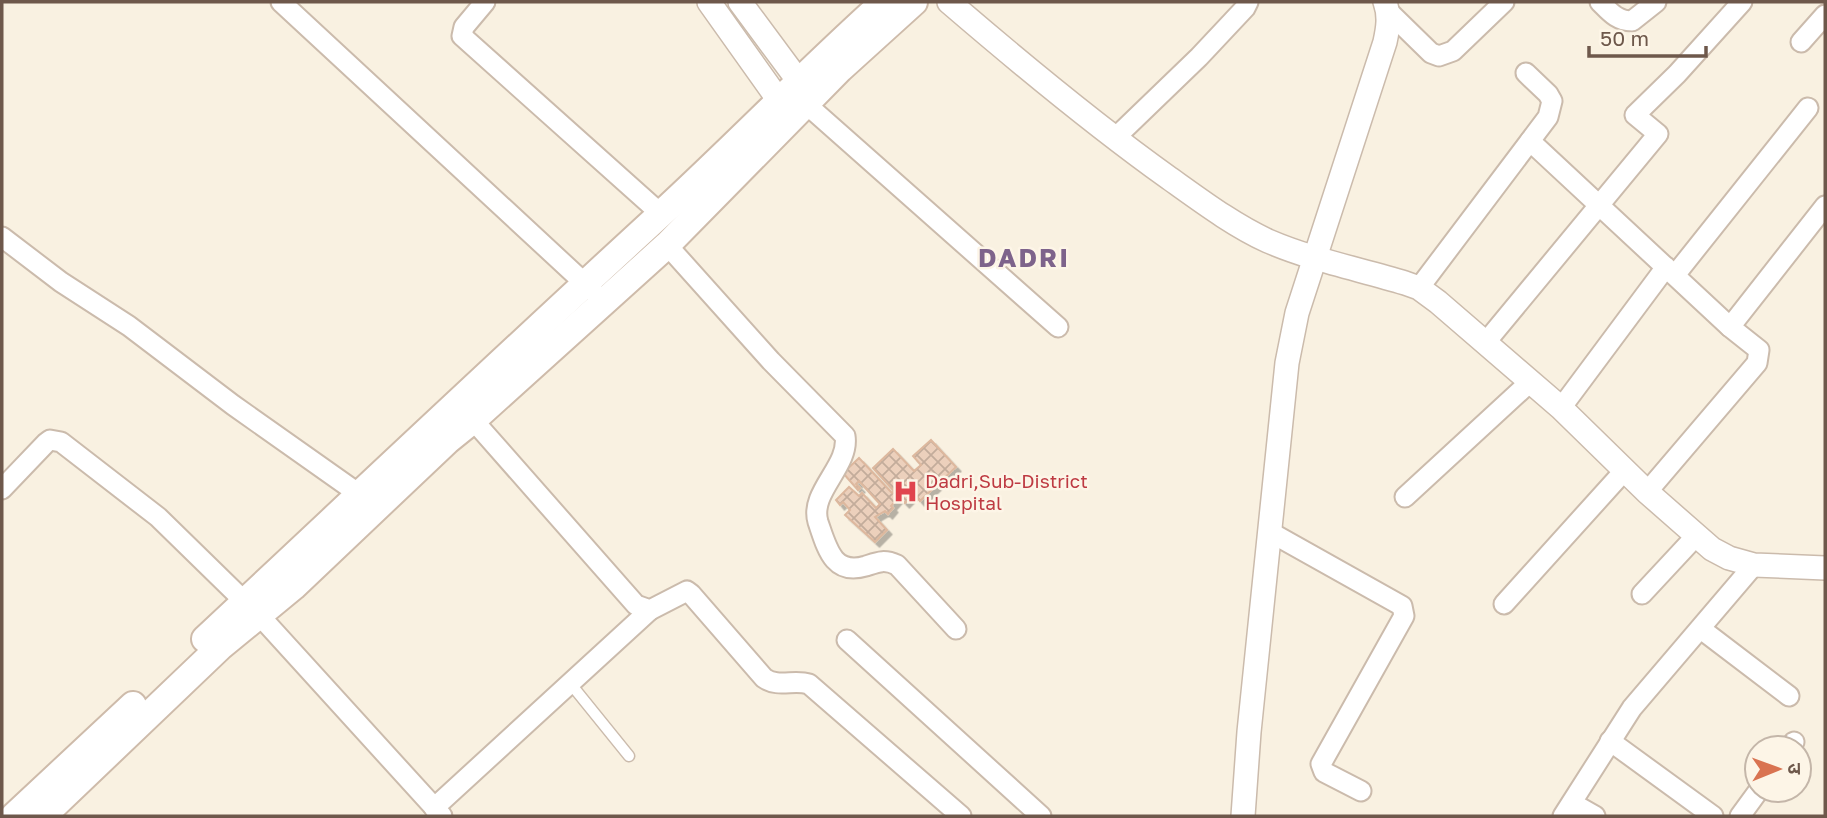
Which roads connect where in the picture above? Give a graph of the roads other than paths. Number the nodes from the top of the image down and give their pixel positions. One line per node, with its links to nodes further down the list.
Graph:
1 (281, 2): 28 (street)
2 (485, 2): 23 (street)
3 (709, 2): 17 (street)
4 (740, 2): 17 (street)
5 (884, 2): 17 (main road)
6 (914, 2): 17 (main road)
7 (949, 2): 19 (street)
8 (1248, 2): 19 (street)
9 (1504, 2): 13 (street)
10 (1600, 2): 11 (street)
11 (1656, 2)
12 (1742, 2): 21 (street)
13 (1386, 6): 26 (street)
14 (1825, 15): 15 (street)
15 (1801, 42)
16 (1526, 73): 20 (street)
17 (796, 99): 23 (main road); 25 (main road); 31 (street)
18 (1808, 108): 27 (street)
19 (1115, 138): 26 (street)
20 (1530, 141): 21 (street); 29 (street)
21 (1600, 206): 27 (street); 33 (street)
22 (1825, 206): 32 (street)
23 (661, 214): 28 (main road)
24 (2, 237): 40 (street)
25 (667, 245): 30 (main road); 50 (street)
26 (1314, 259): 29 (street); 42 (street)
27 (1670, 271): 32 (street); 35 (street)
28 (586, 282): 30 (street); 40 (main road)
29 (1419, 288): 33 (street)
30 (603, 302): 36 (main road)
31 (1058, 327)
32 (1730, 327): 39 (street)
33 (1486, 342): 34 (street)
34 (1530, 382): 35 (street); 41 (street)
35 (1561, 408): 37 (street)
36 (473, 420): 48 (main road); 49 (street)
37 (1625, 470): 39 (street); 47 (street)
38 (2, 489): 48 (street)
39 (1647, 492): 43 (street)
40 (359, 494): 48 (main road)
41 (1405, 497)
42 (1270, 532): 57 (street); 64 (street)
43 (1696, 536): 44 (street); 46 (street)
44 (1754, 565): 45 (street); 51 (street)
45 (1825, 568)
46 (1642, 594)
47 (1504, 604)
48 (252, 608): 59 (street); 60 (main road); 61 (main road)
49 (650, 610): 53 (street); 62 (street)
50 (956, 629)
51 (1701, 629): 54 (street); 55 (street)
52 (847, 640): 63 (street)
53 (569, 682): 56 (lane); 59 (street)
54 (1789, 696)
55 (1609, 741): 58 (street); 66 (street)
56 (629, 756)
57 (1361, 791)
58 (1568, 809): 65 (street)
59 (438, 812)
60 (14, 816)
61 (43, 816)
62 (961, 816)
63 (1041, 816)
64 (1242, 816)
65 (1595, 816)
66 (1713, 816)

